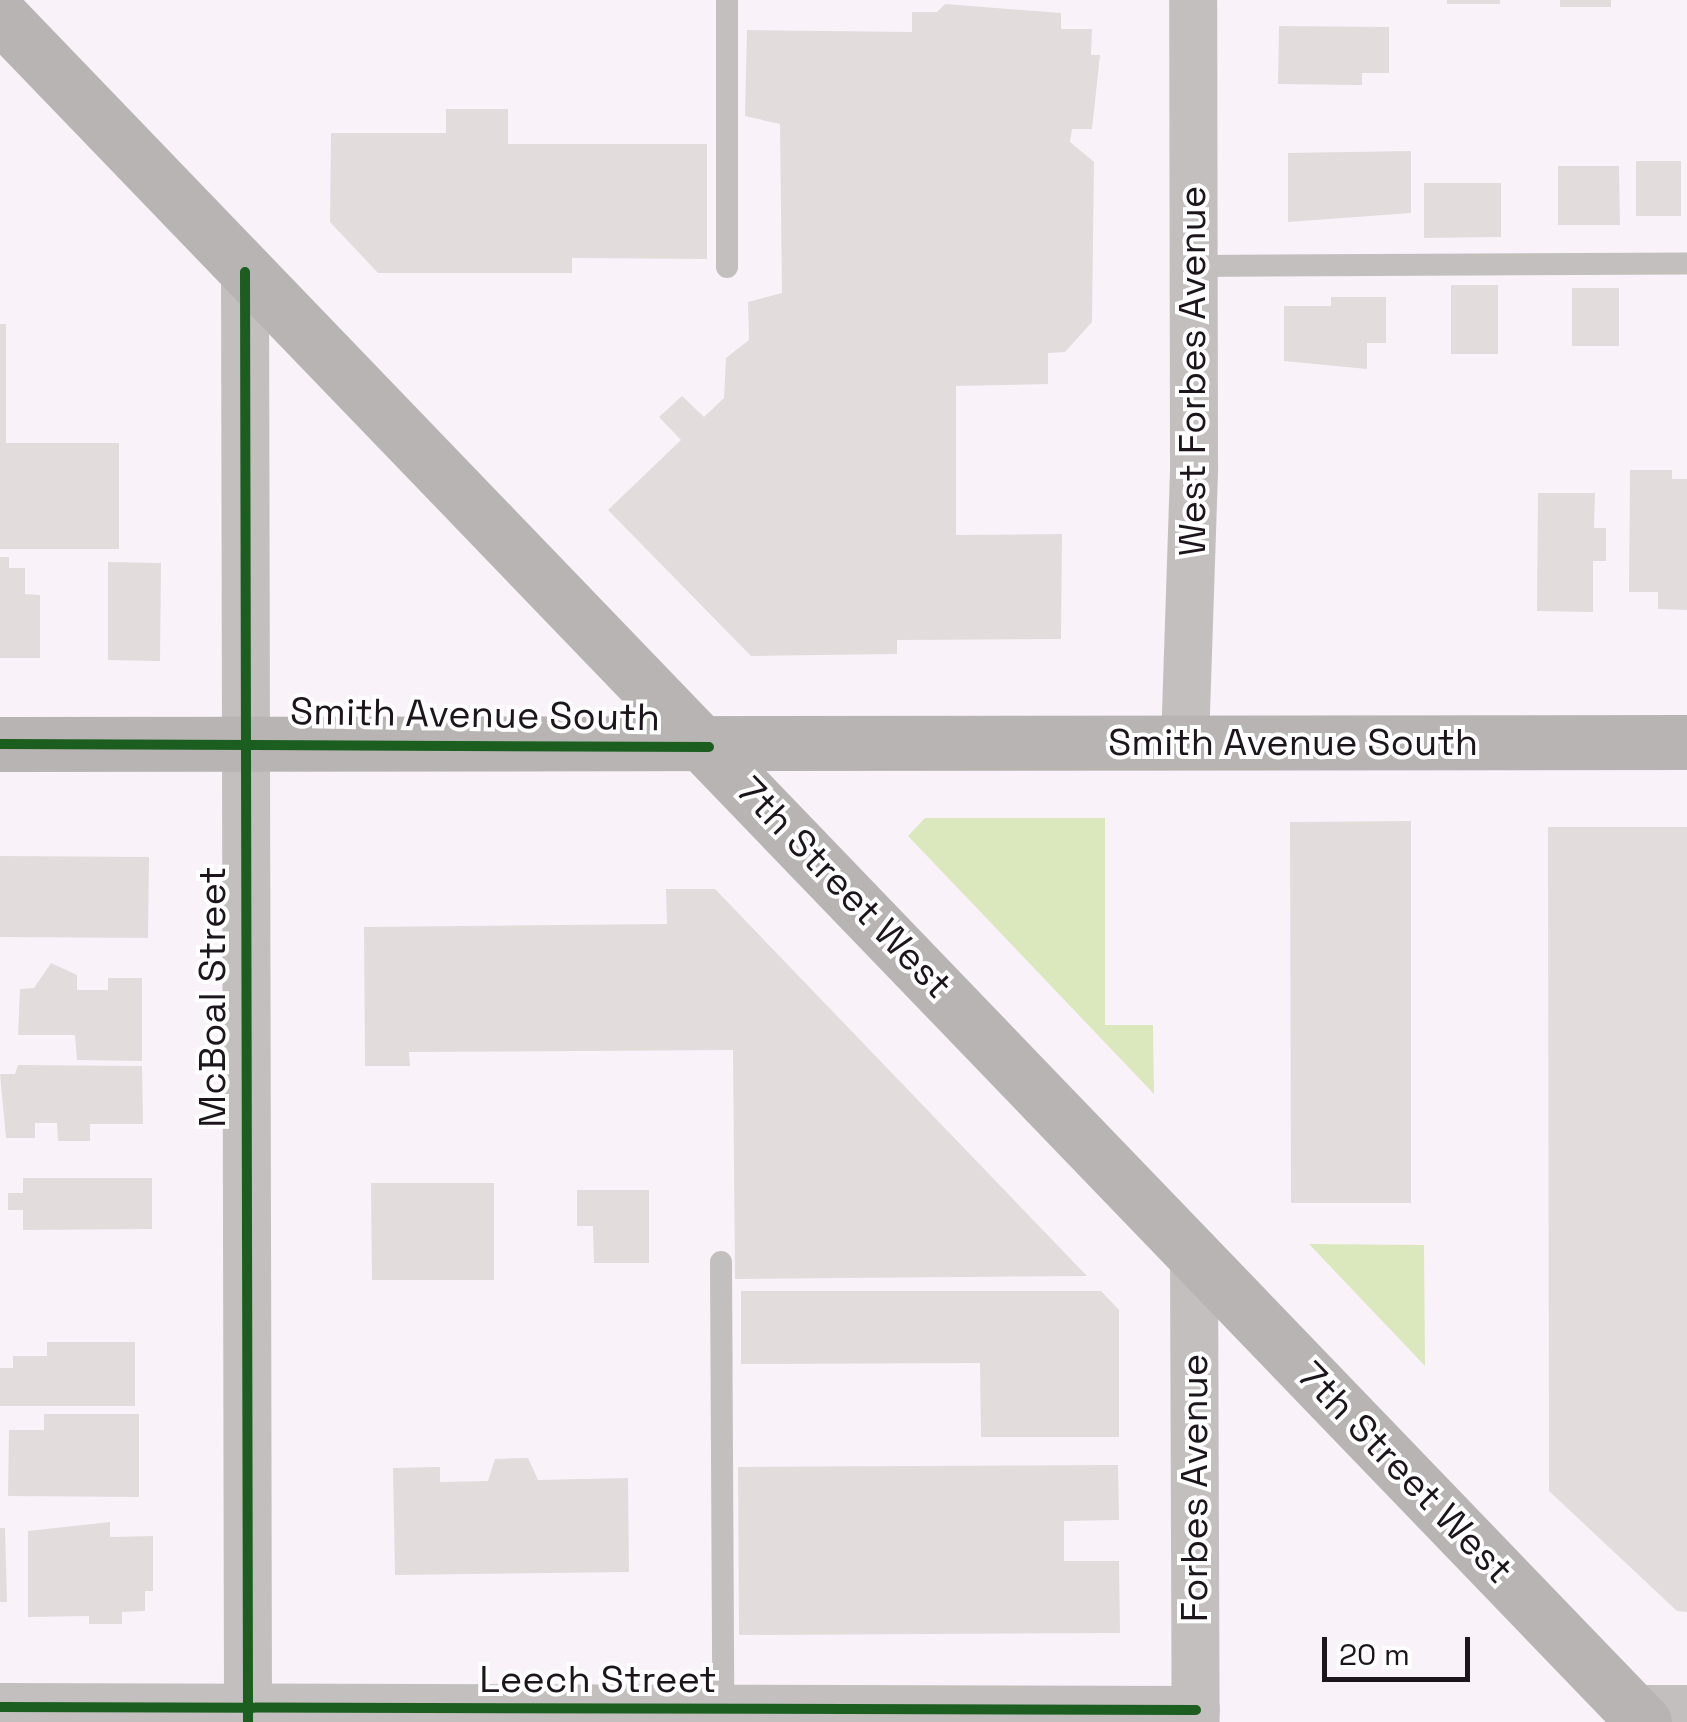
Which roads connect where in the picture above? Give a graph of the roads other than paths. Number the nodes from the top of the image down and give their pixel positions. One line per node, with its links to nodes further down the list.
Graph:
1 (728, 0): 6 (lane)
2 (1193, 0): 5 (street, West Forbes Avenue)
3 (0, 15): 7 (main road, 7th Street West)
4 (1687, 263): 5 (lane)
5 (1194, 266): 9 (street, West Forbes Avenue)
6 (727, 267)
7 (246, 272): 8 (street, McBoal Street); 12 (main road, 7th Street West)
8 (242, 742): 11 (main road, Smith Avenue South); 12 (main road, Smith Avenue South); 17 (street, McBoal Street)
9 (1184, 742): 10 (main road, Smith Avenue South); 12 (main road, Smith Avenue South)
10 (1687, 742)
11 (0, 744)
12 (709, 746): 13 (main road, 7th Street West)
13 (1194, 1254): 19 (street, Forbes Avenue); 20 (main road, 7th Street West)
14 (721, 1262): 18 (lane)
15 (0, 1707): 17 (street, Leech Street)
16 (1687, 1709): 20 (street)
17 (248, 1715): 18 (street, Leech Street)
18 (723, 1716): 19 (street, Leech Street)
19 (1196, 1716)
20 (1638, 1716)

